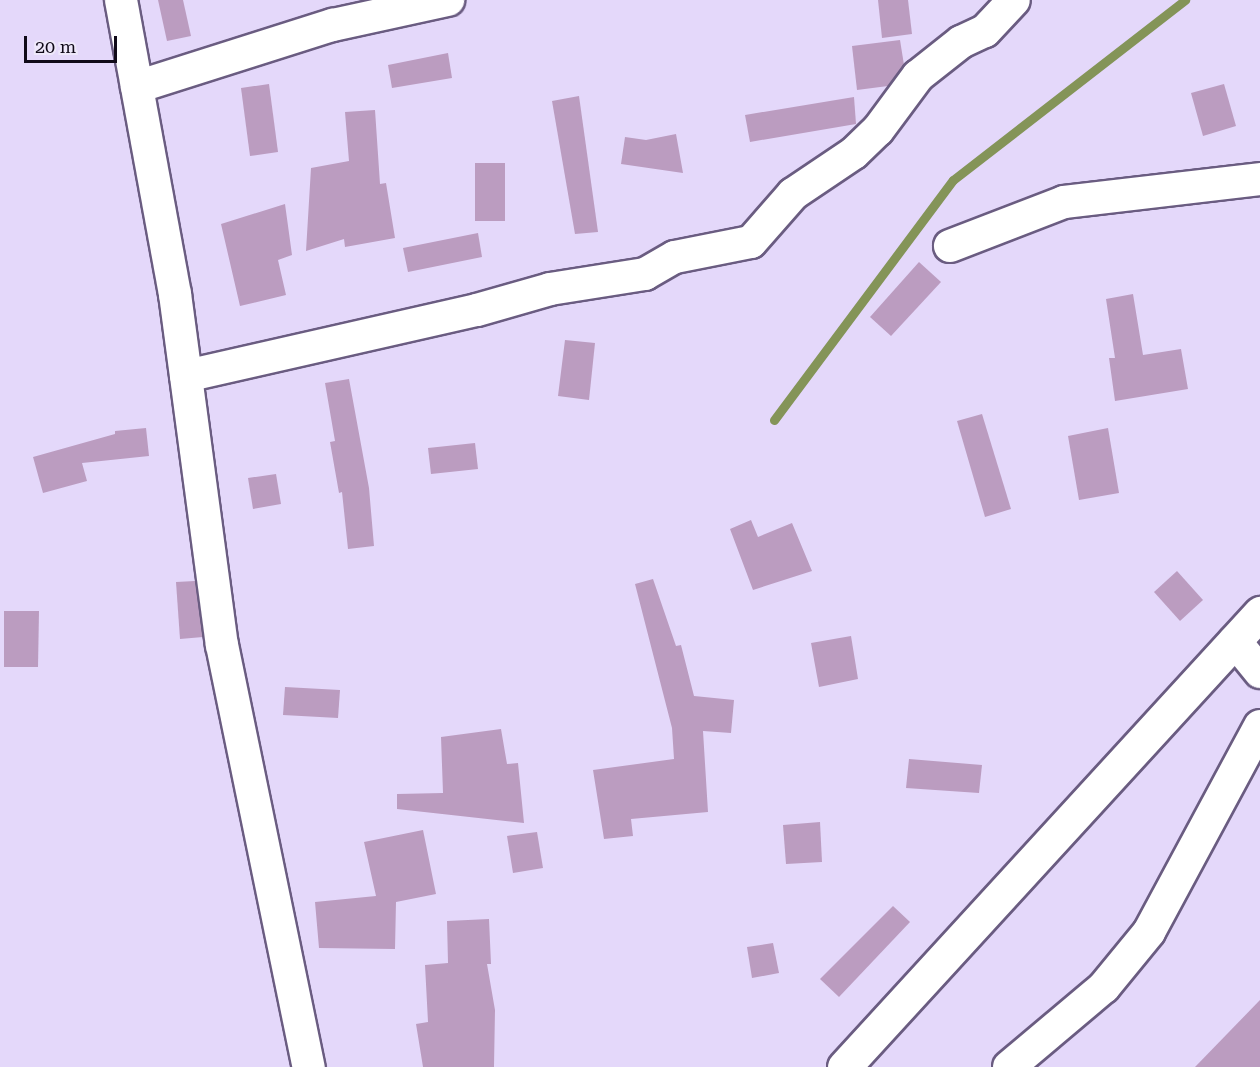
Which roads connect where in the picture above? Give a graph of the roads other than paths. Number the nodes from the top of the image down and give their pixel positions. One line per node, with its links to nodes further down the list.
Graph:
1 (121, 0): 4 (street)
2 (448, 0): 4 (street)
3 (1014, 0): 7 (street)
4 (137, 87): 7 (street)
5 (1260, 179): 6 (street)
6 (950, 246)
7 (186, 376): 12 (street)
8 (1260, 613): 9 (street)
9 (1235, 641): 10 (street); 13 (street)
10 (1260, 672)
11 (1260, 726): 14 (street)
12 (309, 1067)
13 (844, 1067)
14 (1009, 1067)

